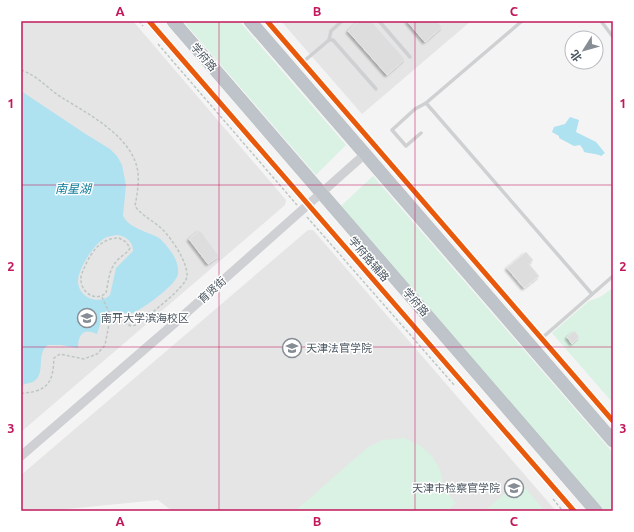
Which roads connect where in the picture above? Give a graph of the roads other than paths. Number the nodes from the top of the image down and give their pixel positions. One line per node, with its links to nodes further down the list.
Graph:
1 (149, 21): 18 (street, 学府路辅路)
2 (173, 21): 17 (highway, 学府路)
3 (250, 21): 16 (highway)
4 (268, 21): 12 (street)
5 (342, 21): 10 (lane)
6 (379, 21): 11 (lane)
7 (522, 21): 14 (lane)
8 (600, 21): 9 (lane)
9 (613, 37)
10 (329, 40): 12 (lane); 13 (lane)
11 (410, 57)
12 (303, 62): 21 (street)
13 (376, 89)
14 (426, 103): 15 (lane); 20 (lane)
15 (421, 133)
16 (365, 154): 17 (street, 育贤街); 23 (highway)
17 (321, 193): 18 (street, 育贤街); 26 (highway, 学府路)
18 (309, 204): 24 (street, 育贤街); 25 (street, 学府路辅路)
19 (613, 276): 20 (lane)
20 (592, 294): 21 (lane)
21 (542, 338): 22 (street)
22 (613, 421)
23 (613, 441)
24 (21, 456)
25 (574, 511)
26 (596, 511)

